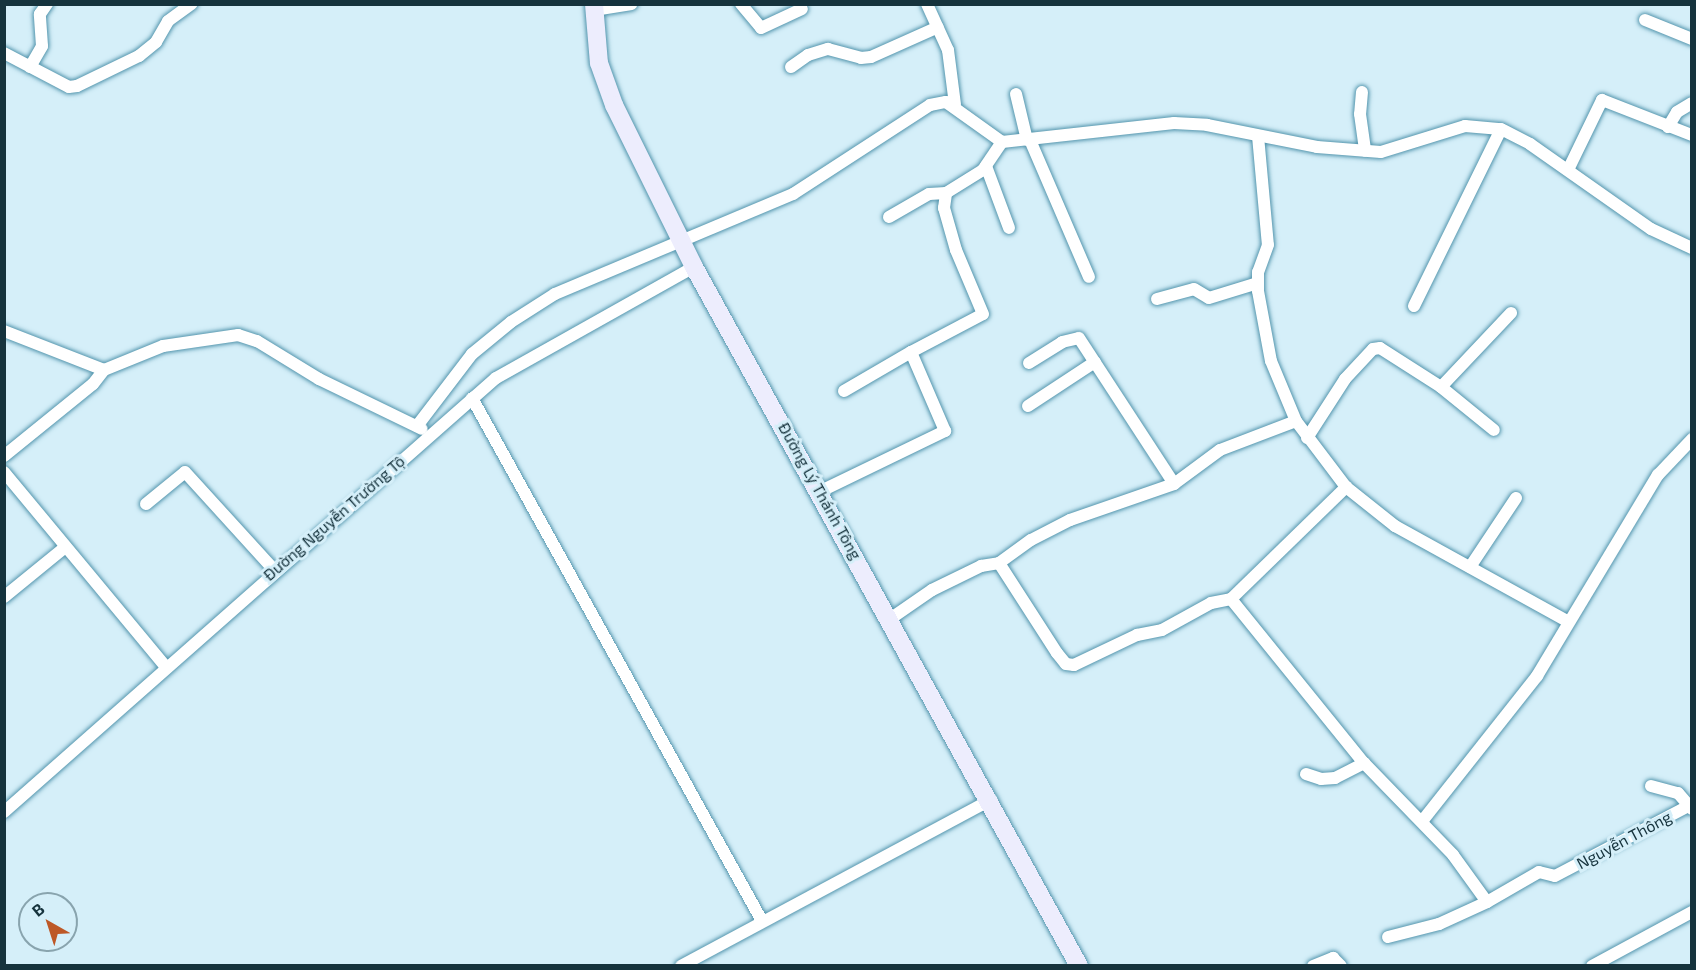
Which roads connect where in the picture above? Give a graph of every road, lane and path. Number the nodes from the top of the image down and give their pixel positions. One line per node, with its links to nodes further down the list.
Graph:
1 (47, 4): 12 (street)
2 (191, 4): 12 (street)
3 (632, 4): 6 (street)
4 (741, 4): 7 (street)
5 (927, 4): 9 (street)
6 (594, 7): 30 (street, Đường Lý Thánh Tông)
7 (802, 9)
8 (1645, 20): 10 (street)
9 (938, 27): 13 (street); 17 (street)
10 (1692, 39)
11 (4, 52): 12 (street)
12 (30, 67)
13 (791, 67)
14 (1362, 92): 24 (street)
15 (1016, 94): 22 (street)
16 (1692, 104): 18 (street)
17 (955, 105): 23 (street); 30 (street)
18 (1668, 127): 20 (street); 26 (street)
19 (1501, 129): 24 (street); 26 (street); 36 (street)
20 (1692, 135)
21 (1258, 136): 22 (street); 24 (street); 34 (street)
22 (1028, 140): 23 (street); 33 (street)
23 (1002, 142): 25 (street)
24 (1365, 151)
25 (986, 166): 27 (street); 29 (street)
26 (1568, 170): 31 (street)
27 (946, 193): 28 (street); 39 (street)
28 (889, 217)
29 (1009, 228)
30 (682, 239): 32 (street, Đường Lý Thánh Tông); 48 (street)
31 (1692, 248)
32 (694, 267): 45 (street, Đường Nguyễn Trường Tộ); 57 (street, Đường Lý Thánh Tông)
33 (1089, 277)
34 (1258, 283): 35 (street); 47 (street)
35 (1157, 299)
36 (1414, 306)
37 (1511, 313): 43 (street)
38 (4, 331): 42 (street)
39 (911, 352): 44 (street); 57 (street)
40 (1095, 362): 41 (street); 46 (street); 55 (street)
41 (1029, 363)
42 (104, 370): 48 (street); 53 (street)
43 (1441, 387): 49 (street); 51 (street)
44 (844, 391)
45 (472, 398): 50 (street, Đường Nguyễn Trường Tộ); 78 (street)
46 (1028, 406)
47 (1296, 421): 51 (street); 55 (street)
48 (417, 426): 50 (street)
49 (1494, 430)
50 (432, 433): 63 (street, Đường Nguyễn Trường Tộ)
51 (1307, 438): 56 (street)
52 (1692, 438): 67 (street)
53 (4, 456)
54 (4, 472): 60 (street)
55 (1174, 484): 61 (street)
56 (1346, 487): 62 (street); 65 (street)
57 (821, 491): 66 (street, Đường Lý Thánh Tông)
58 (1516, 498): 62 (street)
59 (146, 504): 63 (street)
60 (64, 548): 64 (street); 68 (street)
61 (999, 563): 65 (street); 66 (street)
62 (1470, 567): 67 (street)
63 (275, 570): 68 (street, Đường Nguyễn Trường Tộ)
64 (4, 597)
65 (1231, 599): 69 (street)
66 (890, 619): 72 (street, Đường Lý Thánh Tông)
67 (1567, 621): 75 (street)
68 (166, 667): 74 (street, Đường Nguyễn Trường Tộ)
69 (1365, 763): 70 (street); 75 (street)
70 (1306, 774)
71 (1651, 786): 73 (street)
72 (991, 800): 78 (street); 81 (street, Đường Lý Thánh Tông)
73 (1691, 806): 76 (street, Nguyễn Thông)
74 (4, 812)
75 (1423, 820): 76 (street)
76 (1486, 902): 79 (street)
77 (1692, 912): 84 (street)
78 (762, 921): 80 (street)
79 (1388, 937)
80 (681, 966)
81 (1079, 966)
82 (1313, 966): 83 (street)
83 (1341, 966)
84 (1592, 966)

